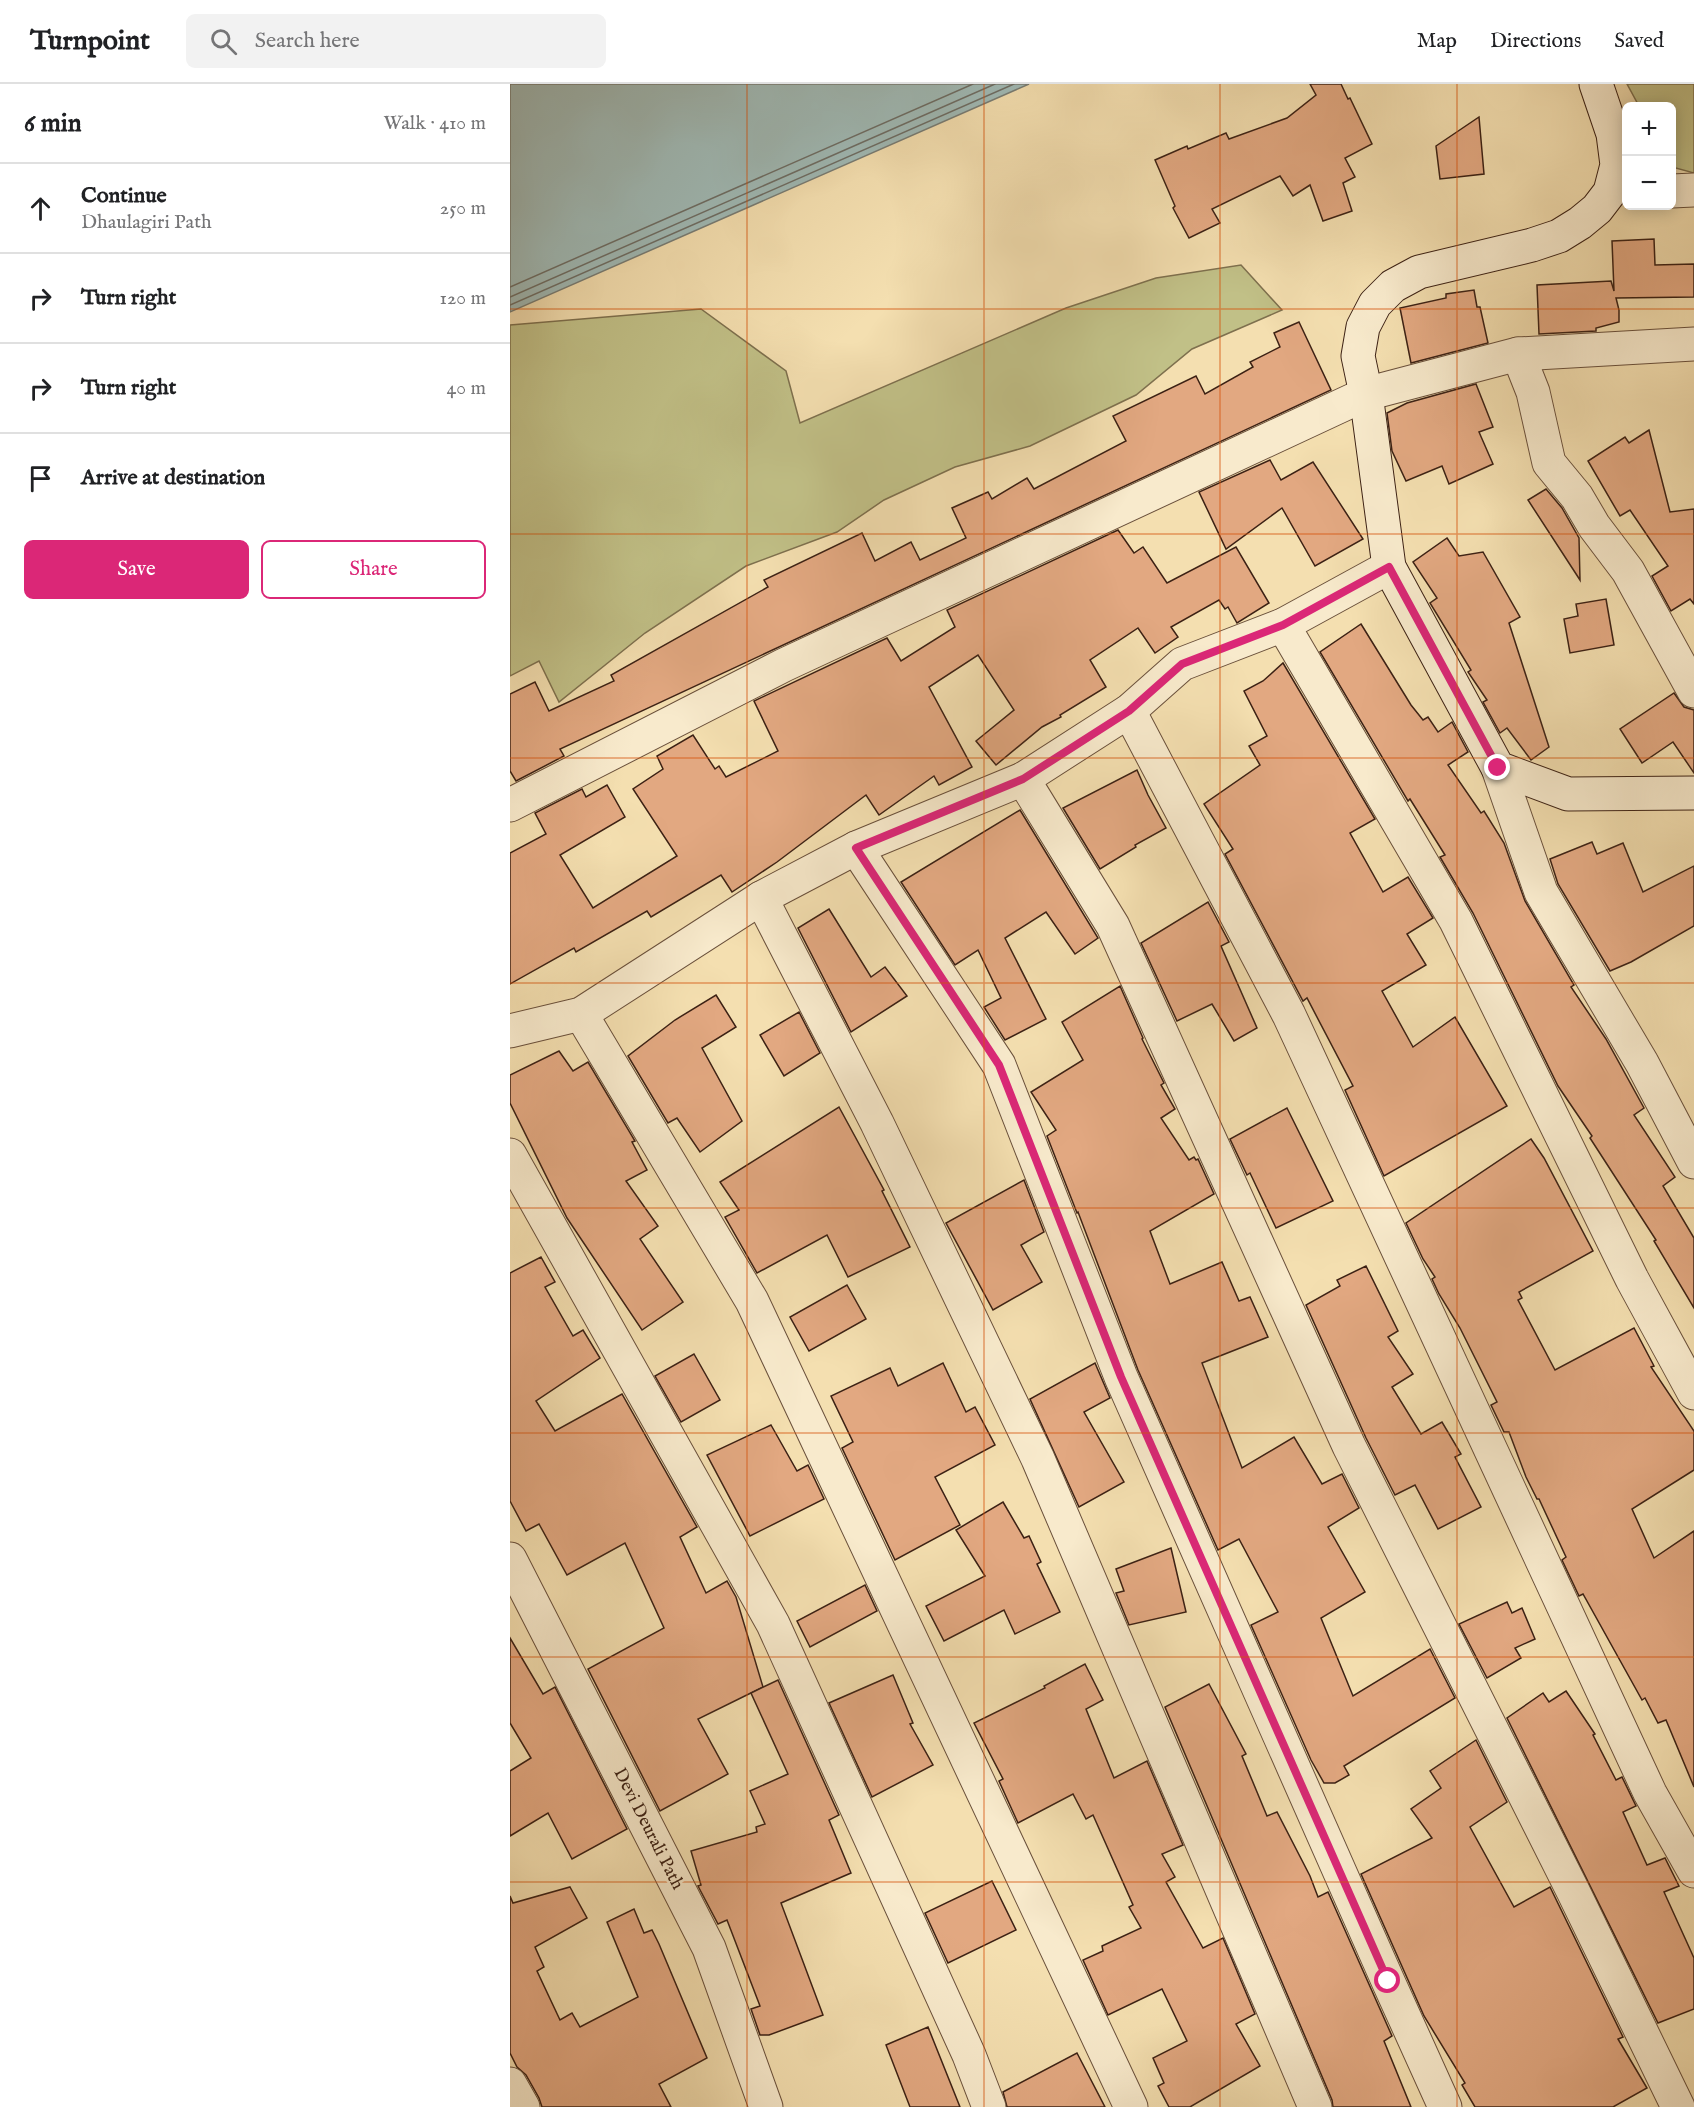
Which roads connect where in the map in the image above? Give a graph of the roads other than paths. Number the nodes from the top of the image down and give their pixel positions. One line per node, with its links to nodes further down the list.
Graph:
1 (1596, 84): 4 (street)
2 (1694, 190): 3 (street)
3 (1676, 191)
4 (1618, 192): 7 (street)
5 (1694, 344): 6 (street)
6 (1518, 354): 7 (street); 10 (street)
7 (1366, 394): 8 (street); 15 (street)
8 (1389, 567): 9 (street); 12 (street)
9 (1283, 625): 11 (street); 22 (street)
10 (1694, 691)
11 (1129, 711): 13 (street); 24 (street)
12 (1498, 768): 14 (street); 21 (street)
13 (1023, 779): 16 (street); 32 (street)
14 (1694, 793)
15 (510, 805)
16 (856, 848): 17 (street); 31 (street)
17 (760, 898): 18 (street); 30 (street)
18 (581, 1014): 19 (street); 29 (street)
19 (510, 1032)
20 (510, 1155): 28 (street)
21 (1694, 1162)
22 (1694, 1393)
23 (510, 1559): 27 (street, Devi Deurali Path)
24 (1694, 1871)
25 (510, 2084): 26 (street)
26 (523, 2107)
27 (766, 2107)
28 (989, 2107)
29 (1131, 2107)
30 (1314, 2107)
31 (1445, 2107)
32 (1678, 2107)

